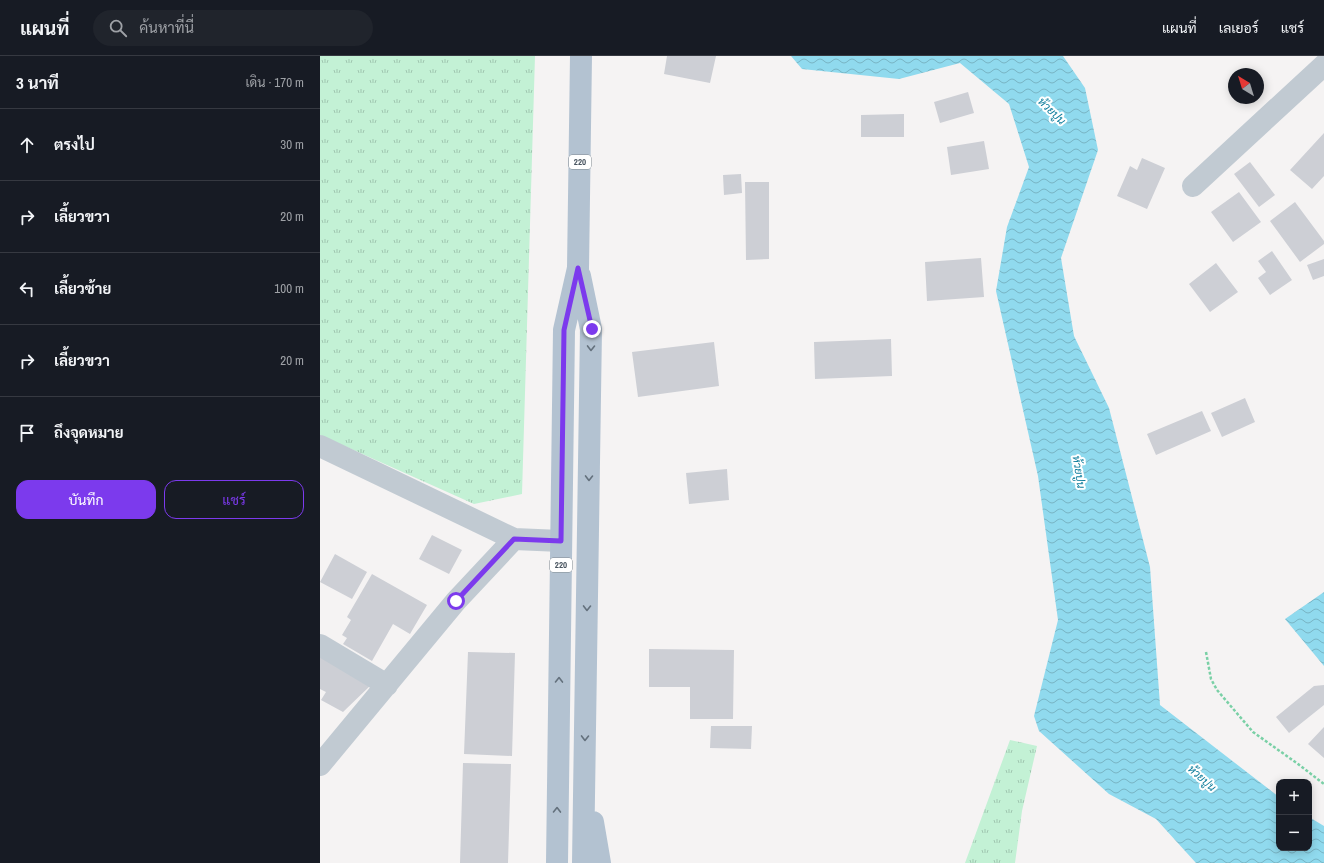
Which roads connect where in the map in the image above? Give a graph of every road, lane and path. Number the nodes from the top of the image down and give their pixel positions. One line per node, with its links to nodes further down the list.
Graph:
1 (581, 56): 4 (main road, 220)
2 (1324, 65): 3 (street)
3 (1193, 186)
4 (578, 268): 7 (main road, 220); 12 (main road, 220, one-way to 12)
5 (320, 446): 6 (street)
6 (514, 539): 7 (street); 10 (street)
7 (561, 541): 14 (main road, 220, one-way to 7)
8 (320, 644): 10 (street)
9 (1206, 652): 13 (path)
10 (387, 685): 11 (street)
11 (320, 765)
12 (584, 775): 17 (main road, 220); 18 (main road)
13 (1324, 784)
14 (557, 837): 15 (main road); 16 (main road, 220)
15 (552, 863)
16 (557, 863)
17 (583, 863)
18 (600, 863)

